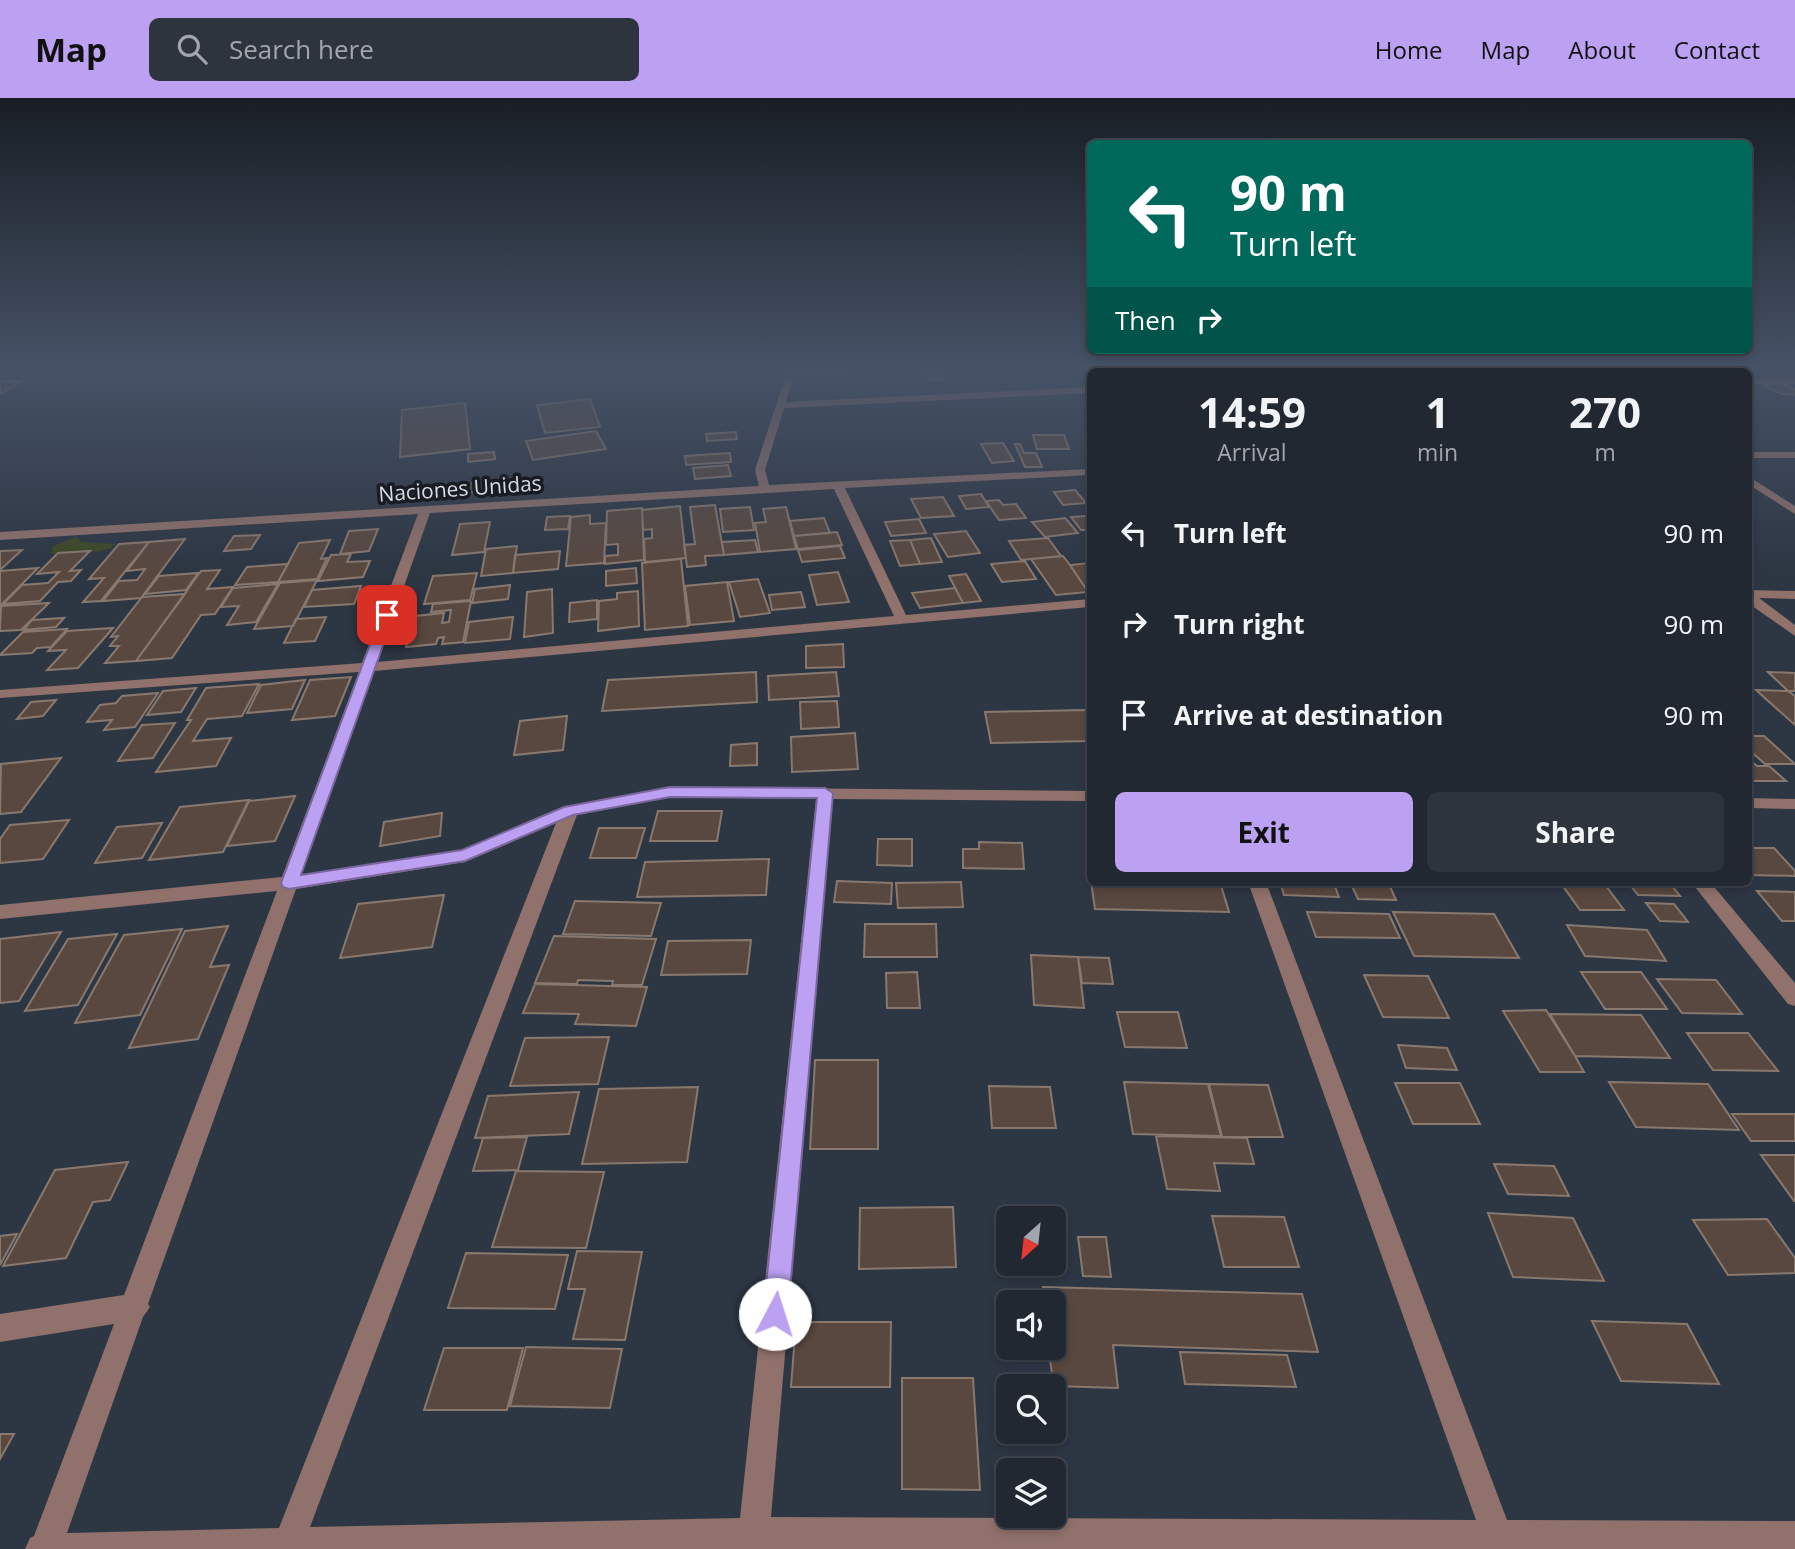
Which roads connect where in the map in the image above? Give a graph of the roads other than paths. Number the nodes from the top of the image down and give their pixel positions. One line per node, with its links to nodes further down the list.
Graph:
1 (771, 436): 7 (street)
2 (1752, 455): 3 (street)
3 (1795, 455)
4 (1087, 472): 6 (street, Naciones Unidas)
5 (1752, 482): 9 (street)
6 (838, 485): 7 (street, Naciones Unidas); 15 (street)
7 (765, 488): 8 (street, Naciones Unidas)
8 (425, 510): 10 (street, Naciones Unidas); 17 (street)
9 (1795, 511)
10 (0, 536)
11 (1795, 595): 12 (street)
12 (1752, 596)
13 (1752, 599): 16 (street)
14 (1087, 603): 15 (street)
15 (901, 618): 17 (street)
16 (1795, 632)
17 (368, 667): 18 (street); 24 (street)
18 (0, 694)
19 (825, 793): 20 (street); 23 (street); 31 (street)
20 (1087, 796)
21 (1752, 803): 22 (street)
22 (1795, 804)
23 (570, 811): 24 (street); 34 (street)
24 (289, 883): 27 (street); 29 (street)
25 (1258, 886): 32 (street)
26 (1703, 886): 28 (street)
27 (0, 912)
28 (1795, 998)
29 (136, 1307): 30 (street); 35 (street)
30 (0, 1328)
31 (754, 1533): 32 (street); 34 (street)
32 (1497, 1536): 33 (street)
33 (1795, 1537)
34 (289, 1542): 35 (street)
35 (44, 1548)

